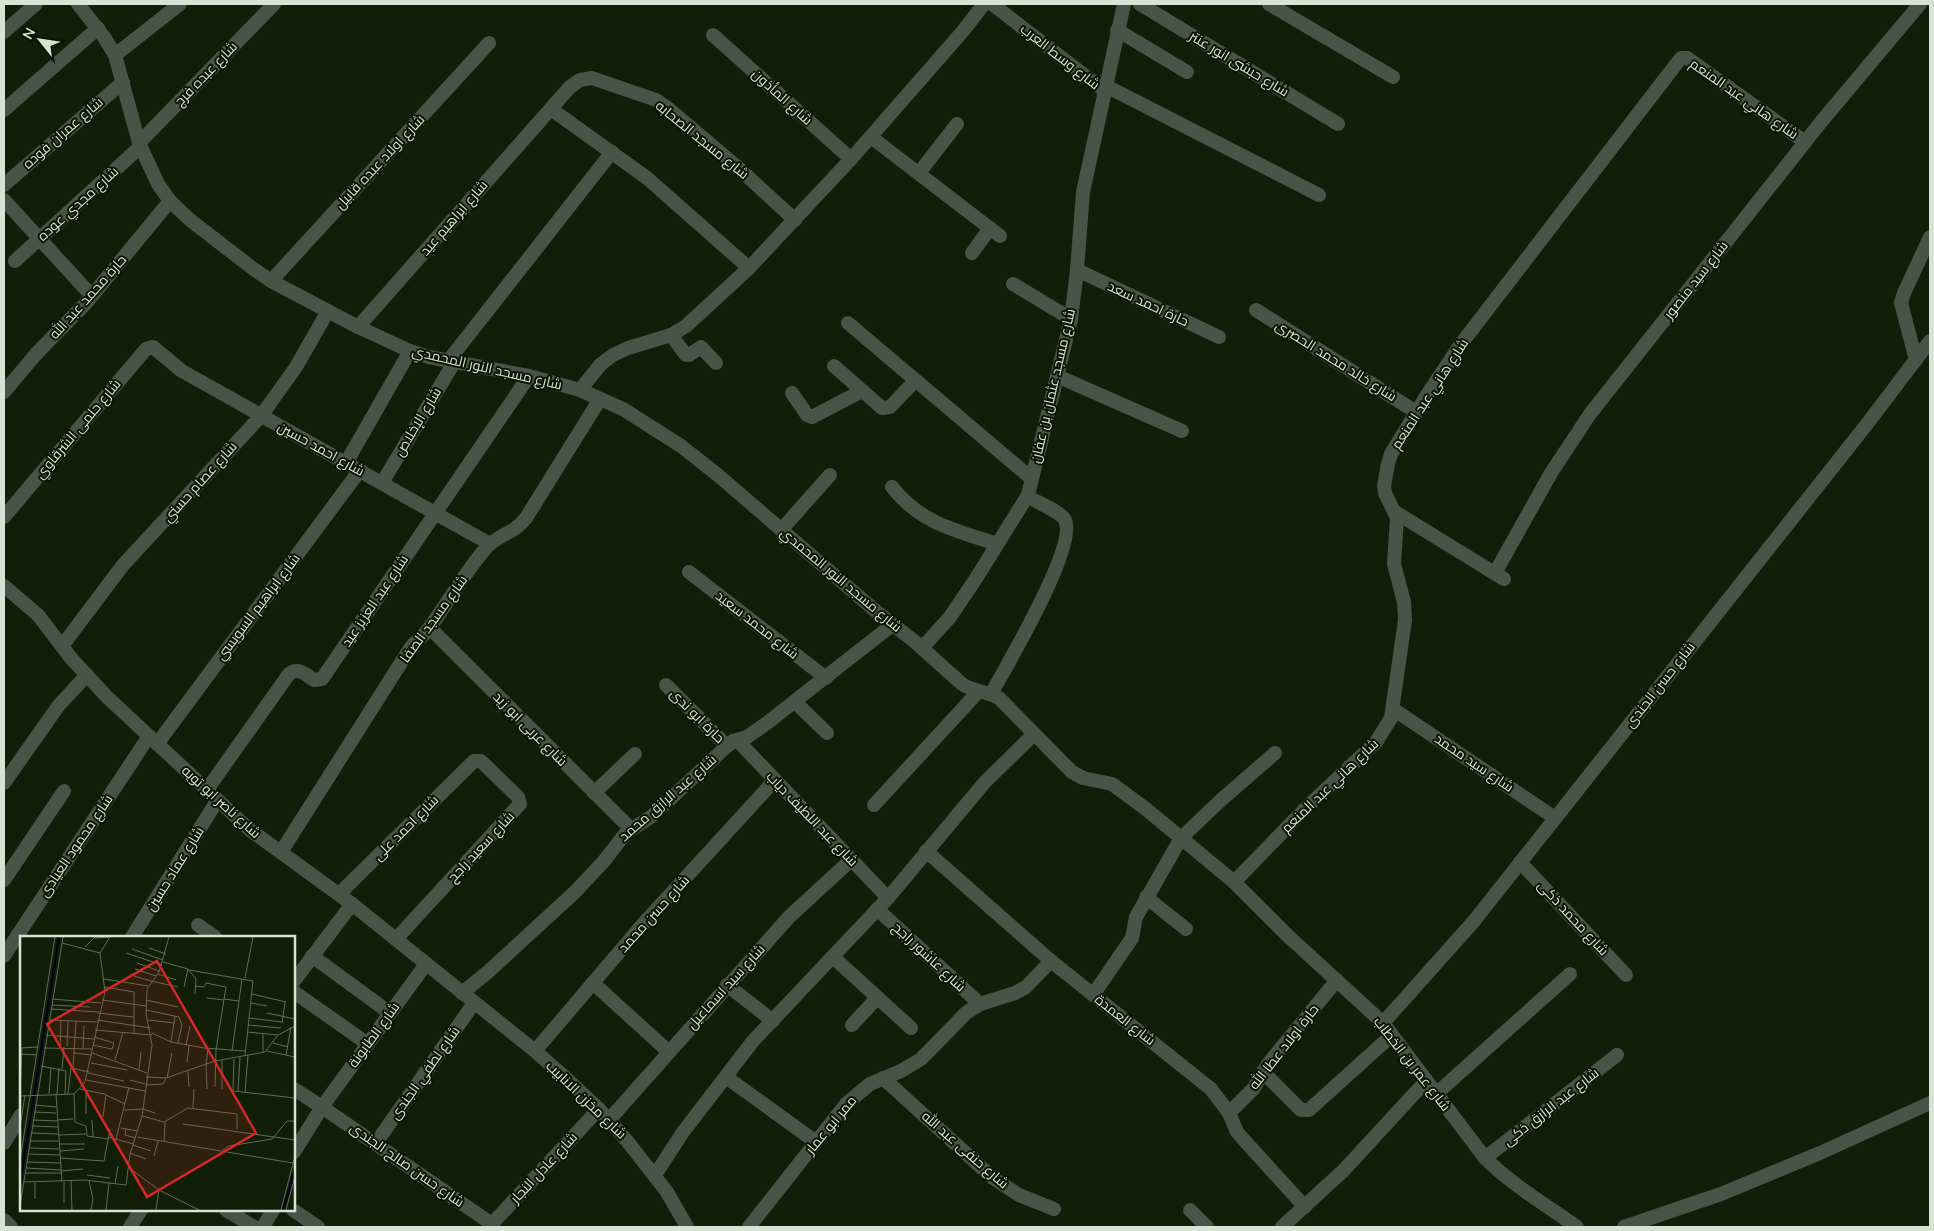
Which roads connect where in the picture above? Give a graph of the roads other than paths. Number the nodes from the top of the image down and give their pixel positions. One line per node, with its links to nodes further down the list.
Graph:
1 (36, 4): 13 (street)
2 (78, 4): 11 (street, شارع مسجد النور المحمدي)
3 (180, 4): 16 (street)
4 (274, 4): 27 (street, شارع عبده فرج)
5 (984, 4): 25 (street)
6 (992, 4): 20 (street, شارع وسط العرب)
7 (1124, 4): 12 (street, شارع مسجد عثمان بن عفان)
8 (1140, 4): 24 (street, شارع حبشى انور عنتر)
9 (1269, 4): 18 (street)
10 (1920, 4): 26 (street, شارع سيد منصور)
11 (98, 28): 16 (street, شارع مسجد النور المحمدي); 22 (street)
12 (1117, 30): 17 (street); 20 (street, شارع مسجد عثمان بن عفان)
13 (4, 32)
14 (712, 35): 29 (street, شارع المأذون)
15 (489, 43): 42 (street, شارع اولاد عبده قابيل)
16 (115, 55): 19 (street, شارع مسجد النور المحمدي)
17 (1187, 72)
18 (1394, 77)
19 (122, 82): 27 (street, شارع مسجد النور المحمدي); 31 (street, شارع عمران فوده)
20 (1105, 88): 32 (street, شارع وسط العرب); 41 (street, شارع مسجد عثمان بن عفان)
21 (550, 109): 28 (street); 35 (street, شارع مسجد الصحابه); 49 (street, شارع ابراهيم عيد)
22 (4, 110)
23 (957, 124): 30 (street)
24 (1338, 124)
25 (870, 136): 29 (street); 30 (street)
26 (1805, 142): 67 (street, شارع هاني عبد المنعم); 77 (street, شارع سيد منصور)
27 (140, 145): 34 (street, شارع مسجد النور المحمدي); 37 (street, شارع مجدي عوده)
28 (612, 152): 40 (street); 56 (street, شارع الإخلاص)
29 (851, 159): 35 (street)
30 (919, 173): 38 (street)
31 (4, 185)
32 (1319, 195)
33 (4, 200): 37 (street)
34 (170, 201): 42 (street, شارع مسجد النور المحمدي); 44 (street, حارة محمد عبد الله)
35 (795, 220): 40 (street)
36 (1930, 237): 55 (street)
37 (39, 239): 39 (street, شارع مجدي عوده); 44 (street)
38 (972, 253)
39 (15, 261)
40 (749, 268): 50 (street)
41 (1077, 270): 47 (street, شارع مسجد عثمان بن عفان); 51 (street, حارة احمد سعد)
42 (271, 281): 46 (street, شارع مسجد النور المحمدي)
43 (1013, 284): 47 (street)
44 (91, 296): 64 (street, حارة محمد عبد الله)
45 (1256, 310): 67 (street, شارع خالد محمد الحصرى)
46 (328, 311): 49 (street, شارع مسجد النور المحمدي); 68 (street, شارع عصام حسني)
47 (1071, 319): 60 (street, شارع مسجد عثمان بن عفان)
48 (848, 323): 61 (street)
49 (358, 327): 54 (street, شارع مسجد النور المحمدي)
50 (671, 335): 57 (street); 62 (street)
51 (1219, 337)
52 (1930, 341): 55 (street, شارع حسن الجندى)
53 (156, 349): 68 (street, شارع احمد حسين); 79 (street, شارع حلمى الشرقاوي)
54 (410, 351): 56 (street, شارع مسجد النور المحمدي); 70 (street)
55 (1916, 360): 109 (street, شارع حسن الجندى)
56 (452, 361): 59 (street, شارع مسجد النور المحمدي); 74 (street, شارع الإخلاص)
57 (716, 363)
58 (834, 366): 63 (street)
59 (529, 376): 62 (street, شارع مسجد النور المحمدي); 78 (street, شارع عبد العزيز عيد)
60 (1057, 376): 69 (street); 73 (street, شارع مسجد عثمان بن عفان)
61 (915, 381): 63 (street); 73 (street)
62 (580, 390): 66 (street, شارع مسجد النور المحمدي)
63 (862, 391): 65 (street)
64 (4, 392)
65 (792, 393)
66 (600, 399): 80 (street, شارع مسجد النور المحمدي); 81 (street, شارع مسجد الصفا)
67 (1416, 412): 77 (street, شارع هاني عبد المنعم)
68 (261, 416): 70 (street, شارع احمد حسين); 87 (street, شارع عصام حسني)
69 (1182, 431)
70 (346, 463): 71 (street, شارع احمد حسين)
71 (360, 470): 74 (street, شارع احمد حسين); 97 (street, شارع ابراهيم السويسي)
72 (830, 476): 80 (street)
73 (1031, 478): 76 (street, شارع مسجد عثمان بن عفان)
74 (382, 483): 78 (street, شارع احمد حسين)
75 (892, 487): 82 (street)
76 (1028, 495): 82 (street, شارع مسجد عثمان بن عفان); 92 (street)
77 (1395, 512): 94 (street, شارع هاني عبد المنعم)
78 (435, 513): 81 (street, شارع احمد حسين); 105 (street, شارع عبد العزيز عيد)
79 (4, 517)
80 (782, 530): 85 (street, شارع مسجد النور المحمدي)
81 (490, 544): 86 (street, شارع مسجد الصفا)
82 (997, 544): 88 (street, شارع مسجد عثمان بن عفان)
83 (689, 572): 90 (street, شارع محمد سعيد)
84 (4, 586): 87 (street, شارع ناصر ابو تويه)
85 (892, 624): 88 (street, شارع مسجد النور المحمدي); 90 (street, شارع عبد الرازق محمد)
86 (430, 628): 106 (street, شارع عربى ابو زيد); 113 (street, شارع مسجد الصفا)
87 (62, 646): 89 (street, شارع ناصر ابو تويه)
88 (922, 648): 92 (street, شارع مسجد النور المحمدي)
89 (86, 674): 97 (street, شارع ناصر ابو تويه); 103 (street)
90 (826, 678): 93 (street, شارع عبد الرازق محمد)
91 (666, 685): 98 (street, حارة ابو ندى)
92 (985, 693): 96 (street, شارع مسجد النور المحمدي); 108 (street)
93 (795, 702): 95 (street); 98 (street, شارع عبد الرازق محمد)
94 (1394, 709): 109 (street, شارع سيد محمد); 117 (street, شارع هاني عبد المنعم)
95 (827, 733)
96 (1034, 734): 111 (street, شارع مسجد النور المحمدي); 112 (street)
97 (153, 740): 105 (street, شارع ناصر ابو تويه); 128 (street, شارع محمود العيادى)
98 (732, 743): 102 (street, شارع عبد اللطيف دياب); 110 (street, شارع عبد الرازق محمد)
99 (635, 754): 106 (street)
100 (1274, 754): 111 (street)
101 (474, 761): 118 (street, شارع احمد على); 127 (street, شارع سعيد راجح)
102 (775, 780): 114 (street, شارع عبد اللطيف دياب); 137 (street, شارع حسن محمد)
103 (4, 783)
104 (64, 791): 116 (street)
105 (206, 791): 107 (street, شارع ناصر ابو تويه)
106 (594, 792): 110 (street, شارع عربى ابو زيد)
107 (218, 801): 113 (street, شارع ناصر ابو تويه); 125 (street, شارع عماد حسين)
108 (874, 805)
109 (1555, 818): 115 (street, شارع حسن الجندى)
110 (631, 829): 140 (street, شارع عبد الرازق محمد)
111 (1181, 838): 117 (street, شارع عمر بن الخطاب); 120 (street)
112 (926, 851): 119 (street); 131 (street, شارع العمدة)
113 (281, 852): 118 (street, شارع ناصر ابو تويه)
114 (851, 860): 119 (street, شارع عبد اللطيف دياب); 138 (street, شارع سيد اسماعيل)
115 (1520, 862): 134 (street, شارع محمد ذكى); 147 (street, شارع حسن الجندى)
116 (4, 880)
117 (1234, 882): 136 (street, شارع عمر بن الخطاب)
118 (339, 894): 121 (street, شارع ناصر ابو تويه)
119 (888, 898): 122 (street)
120 (1146, 898): 124 (street); 141 (street)
121 (352, 904): 127 (street, شارع ناصر ابو تويه); 129 (street)
122 (877, 909): 130 (street); 144 (street, شارع عاشور راجح)
123 (198, 925): 126 (street)
124 (1186, 929)
125 (133, 936)
126 (214, 936)
127 (396, 939): 132 (street, شارع ناصر ابو تويه)
128 (4, 956)
129 (312, 956): 135 (street); 145 (street)
130 (833, 958): 142 (street); 146 (street)
131 (1050, 962): 141 (street, شارع العمدة); 144 (street, ممر ابو عمار)
132 (426, 964): 140 (street, شارع ناصر ابو تويه); 145 (street, شارع الطابونة)
133 (1570, 974): 160 (street)
134 (1626, 974)
135 (295, 980)
136 (1338, 980): 147 (street, شارع عمر بن الخطاب); 155 (street, حارة اولاد عطا الله)
137 (593, 983): 152 (street, شارع حسن محمد); 153 (street)
138 (728, 985): 146 (street); 153 (street, شارع سيد اسماعيل)
139 (295, 993): 151 (street)
140 (462, 993): 143 (street, شارع مخزن الانابيب)
141 (1093, 995): 164 (street, شارع العمدة)
142 (877, 998): 148 (street); 149 (street)
143 (474, 1003): 152 (street, شارع مخزن الانابيب); 169 (street, شارع لطفي الجندى)
144 (980, 1004): 157 (street, ممر ابو عمار)
145 (390, 1013): 151 (street, شارع الطابونة)
146 (773, 1021): 156 (street)
147 (1382, 1023): 150 (street, شارع عمر بن الخطاب)
148 (852, 1025)
149 (911, 1028)
150 (1392, 1036): 155 (street); 158 (street, شارع عمر بن الخطاب)
151 (368, 1044): 162 (street, شارع الطابونة)
152 (535, 1051): 163 (street, شارع مخزن الانابيب)
153 (669, 1052): 166 (street, شارع سيد اسماعيل)
154 (1617, 1056): 171 (street, شارع عبد الرازق ذكى)
155 (1263, 1072): 164 (street, حارة اولاد عطا الله)
156 (726, 1077): 167 (street); 172 (street)
157 (883, 1078): 167 (street, ممر ابو عمار); 174 (street, شارع حنفى عبد الله)
158 (1426, 1081): 160 (street, شارع عمر بن الخطاب); 173 (street)
159 (295, 1090): 162 (street, شارع حسن صالح الجندى)
160 (1436, 1094): 171 (street, شارع عمر بن الخطاب)
161 (1930, 1102): 192 (street)
162 (322, 1106): 169 (street, شارع حسن صالح الجندى); 170 (street, شارع الطابونة)
163 (599, 1109): 166 (street, شارع مخزن الانابيب); 182 (street, شارع عادل النجار)
164 (1229, 1113): 173 (street, شارع العمدة)
165 (20, 1117): 168 (street)
166 (609, 1120): 172 (street, شارع مخزن الانابيب)
167 (816, 1142): 188 (street, ممر ابو عمار)
168 (4, 1143)
169 (376, 1143): 182 (street, شارع حسن صالح الجندى)
170 (295, 1150)
171 (1485, 1158): 191 (street, شارع عمر بن الخطاب)
172 (655, 1175): 187 (street, شارع مخزن الانابيب)
173 (1305, 1206): 190 (street)
174 (1054, 1209)
175 (1190, 1210): 189 (street)
176 (140, 1211): 181 (street)
177 (228, 1211): 184 (street)
178 (272, 1211): 185 (street)
179 (294, 1211): 186 (street)
180 (4, 1220): 183 (street)
181 (132, 1226)
182 (491, 1226)
183 (12, 1227)
184 (254, 1227)
185 (263, 1227)
186 (318, 1227)
187 (687, 1227)
188 (749, 1227)
189 (1207, 1227)
190 (1282, 1227)
191 (1577, 1227)
192 (1624, 1227)

